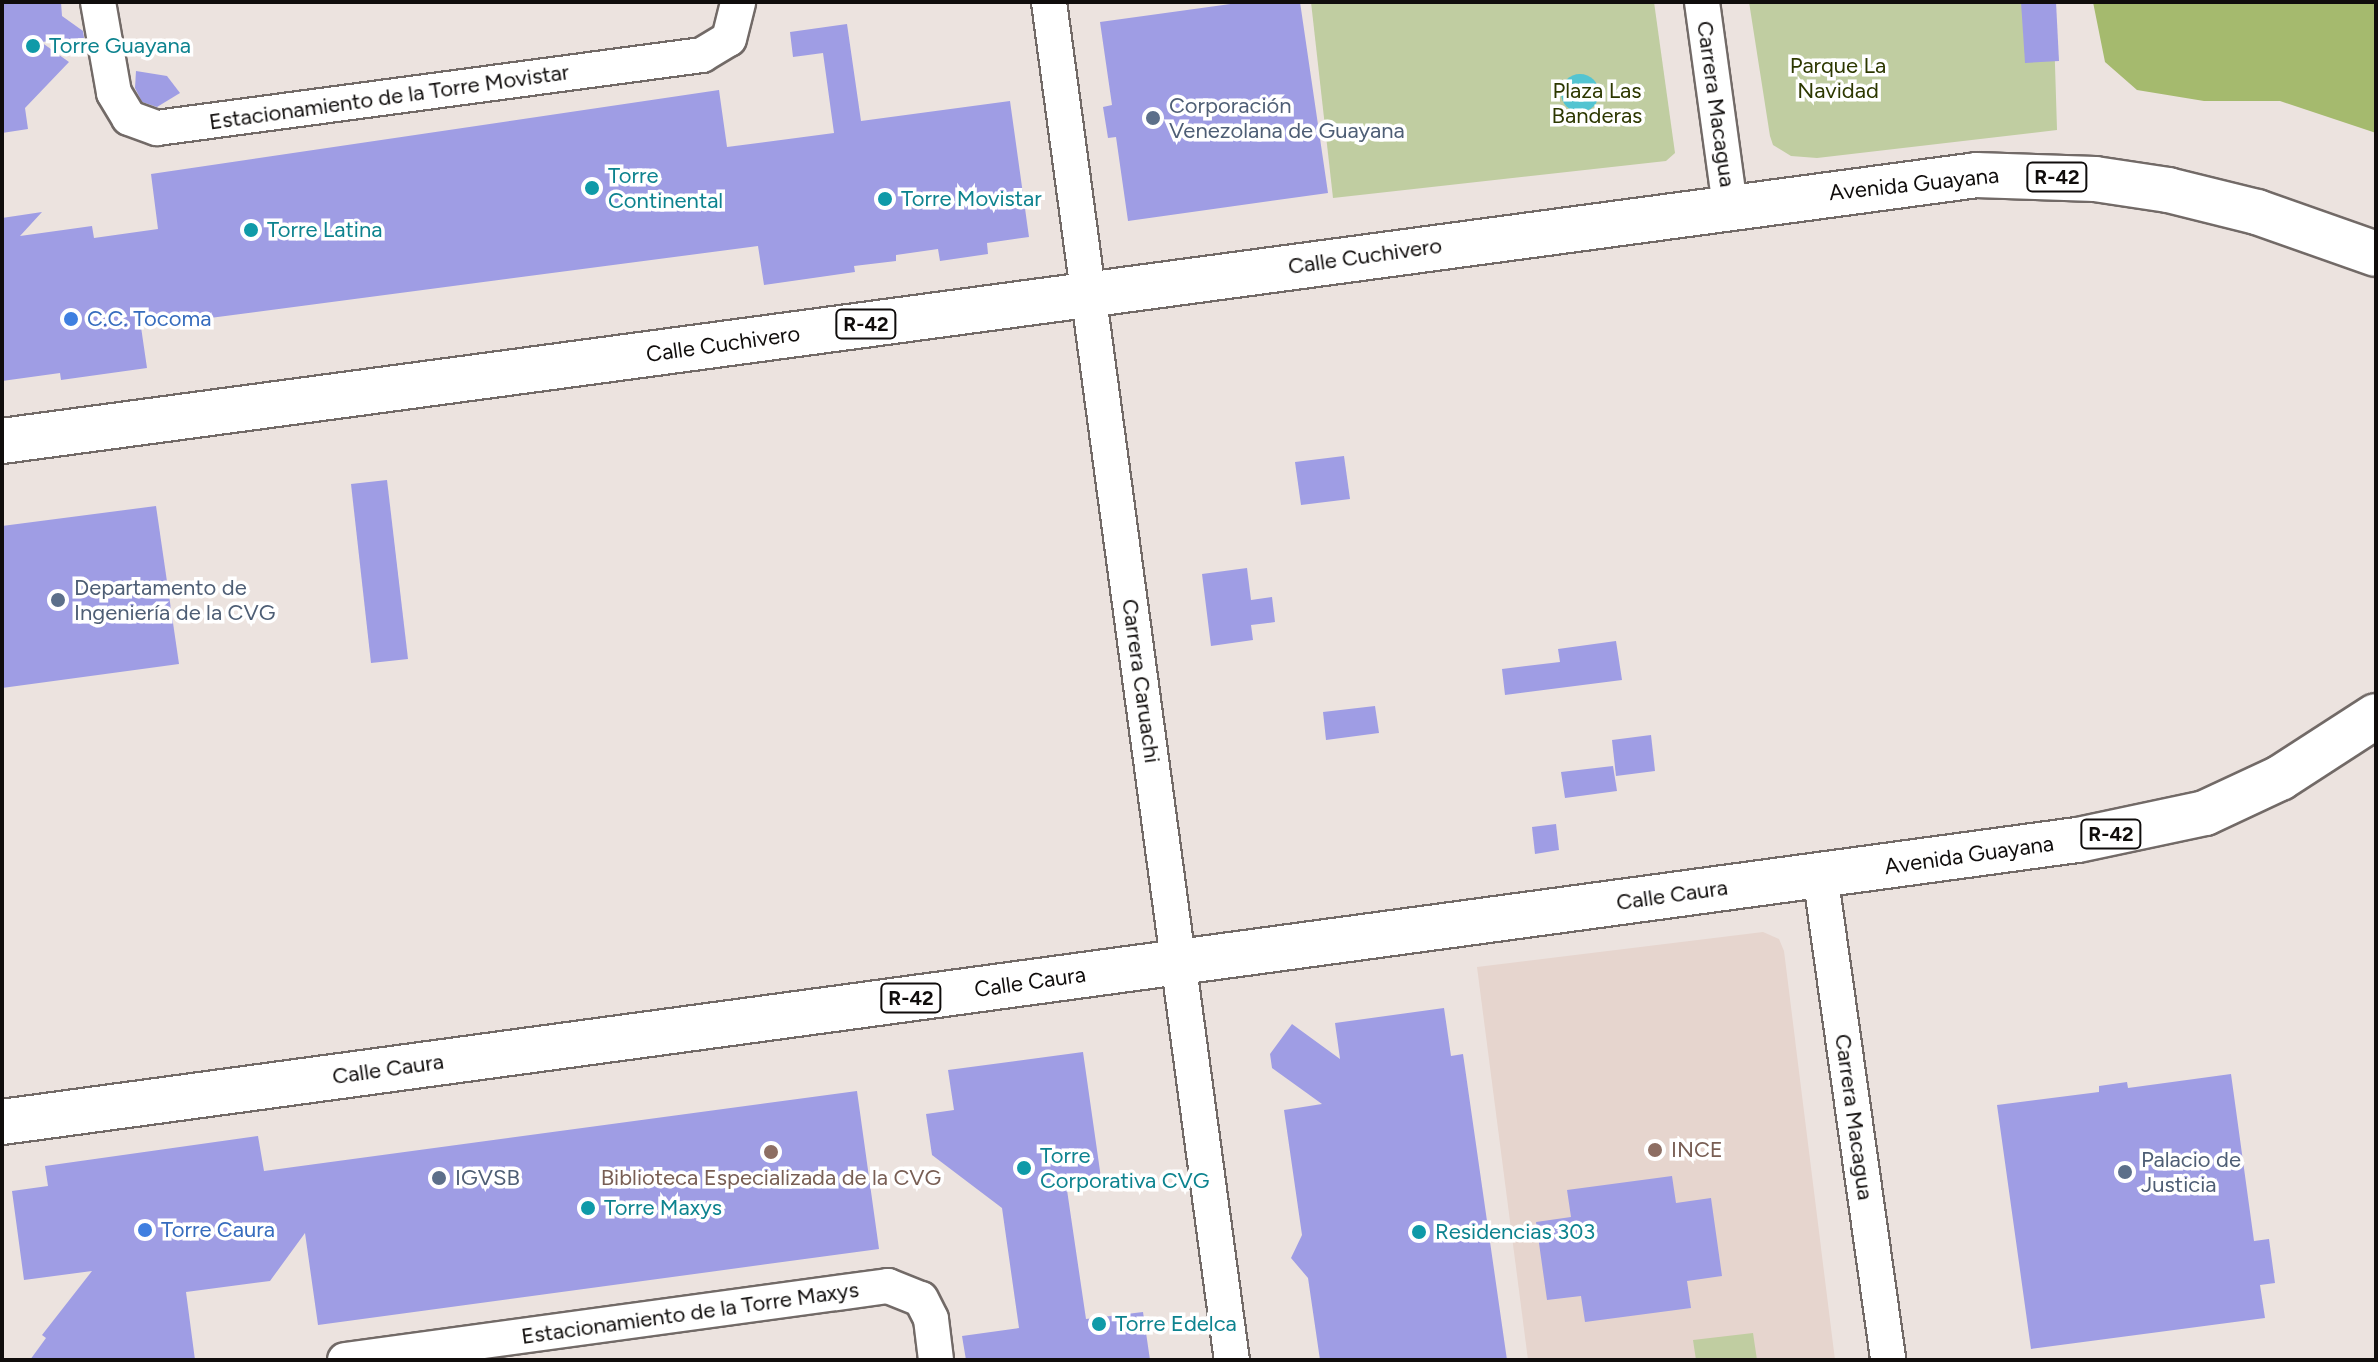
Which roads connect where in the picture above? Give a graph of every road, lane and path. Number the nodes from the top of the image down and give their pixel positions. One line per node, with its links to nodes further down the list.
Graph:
1 (98, 2): 2 (street, Estacionamiento de la Torre Movistar)
2 (738, 2)
3 (1049, 2): 9 (street, Carrera Caruachi)
4 (1702, 2): 5 (street, Carrera Macagua)
5 (1730, 207): 6 (main road, Avenida Guayana / R-42); 9 (main road, Calle Cuchivero / R-42)
6 (2257, 212): 7 (main road, Avenida Guayana / R-42); 8 (street)
7 (2376, 254)
8 (2376, 279)
9 (1088, 294): 10 (main road, Calle Cuchivero / R-42); 13 (street, Carrera Caruachi)
10 (2, 441)
11 (2376, 716): 12 (main road, Avenida Guayana / R-42)
12 (1820, 874): 13 (main road, Calle Caura / R-42); 18 (street, Carrera Macagua)
13 (1179, 962): 14 (main road, Calle Caura / R-42); 17 (street, Carrera Caruachi)
14 (2, 1122)
15 (345, 1360): 16 (street, Estacionamiento de la Torre Maxys)
16 (936, 1360)
17 (1232, 1360)
18 (1888, 1360)

